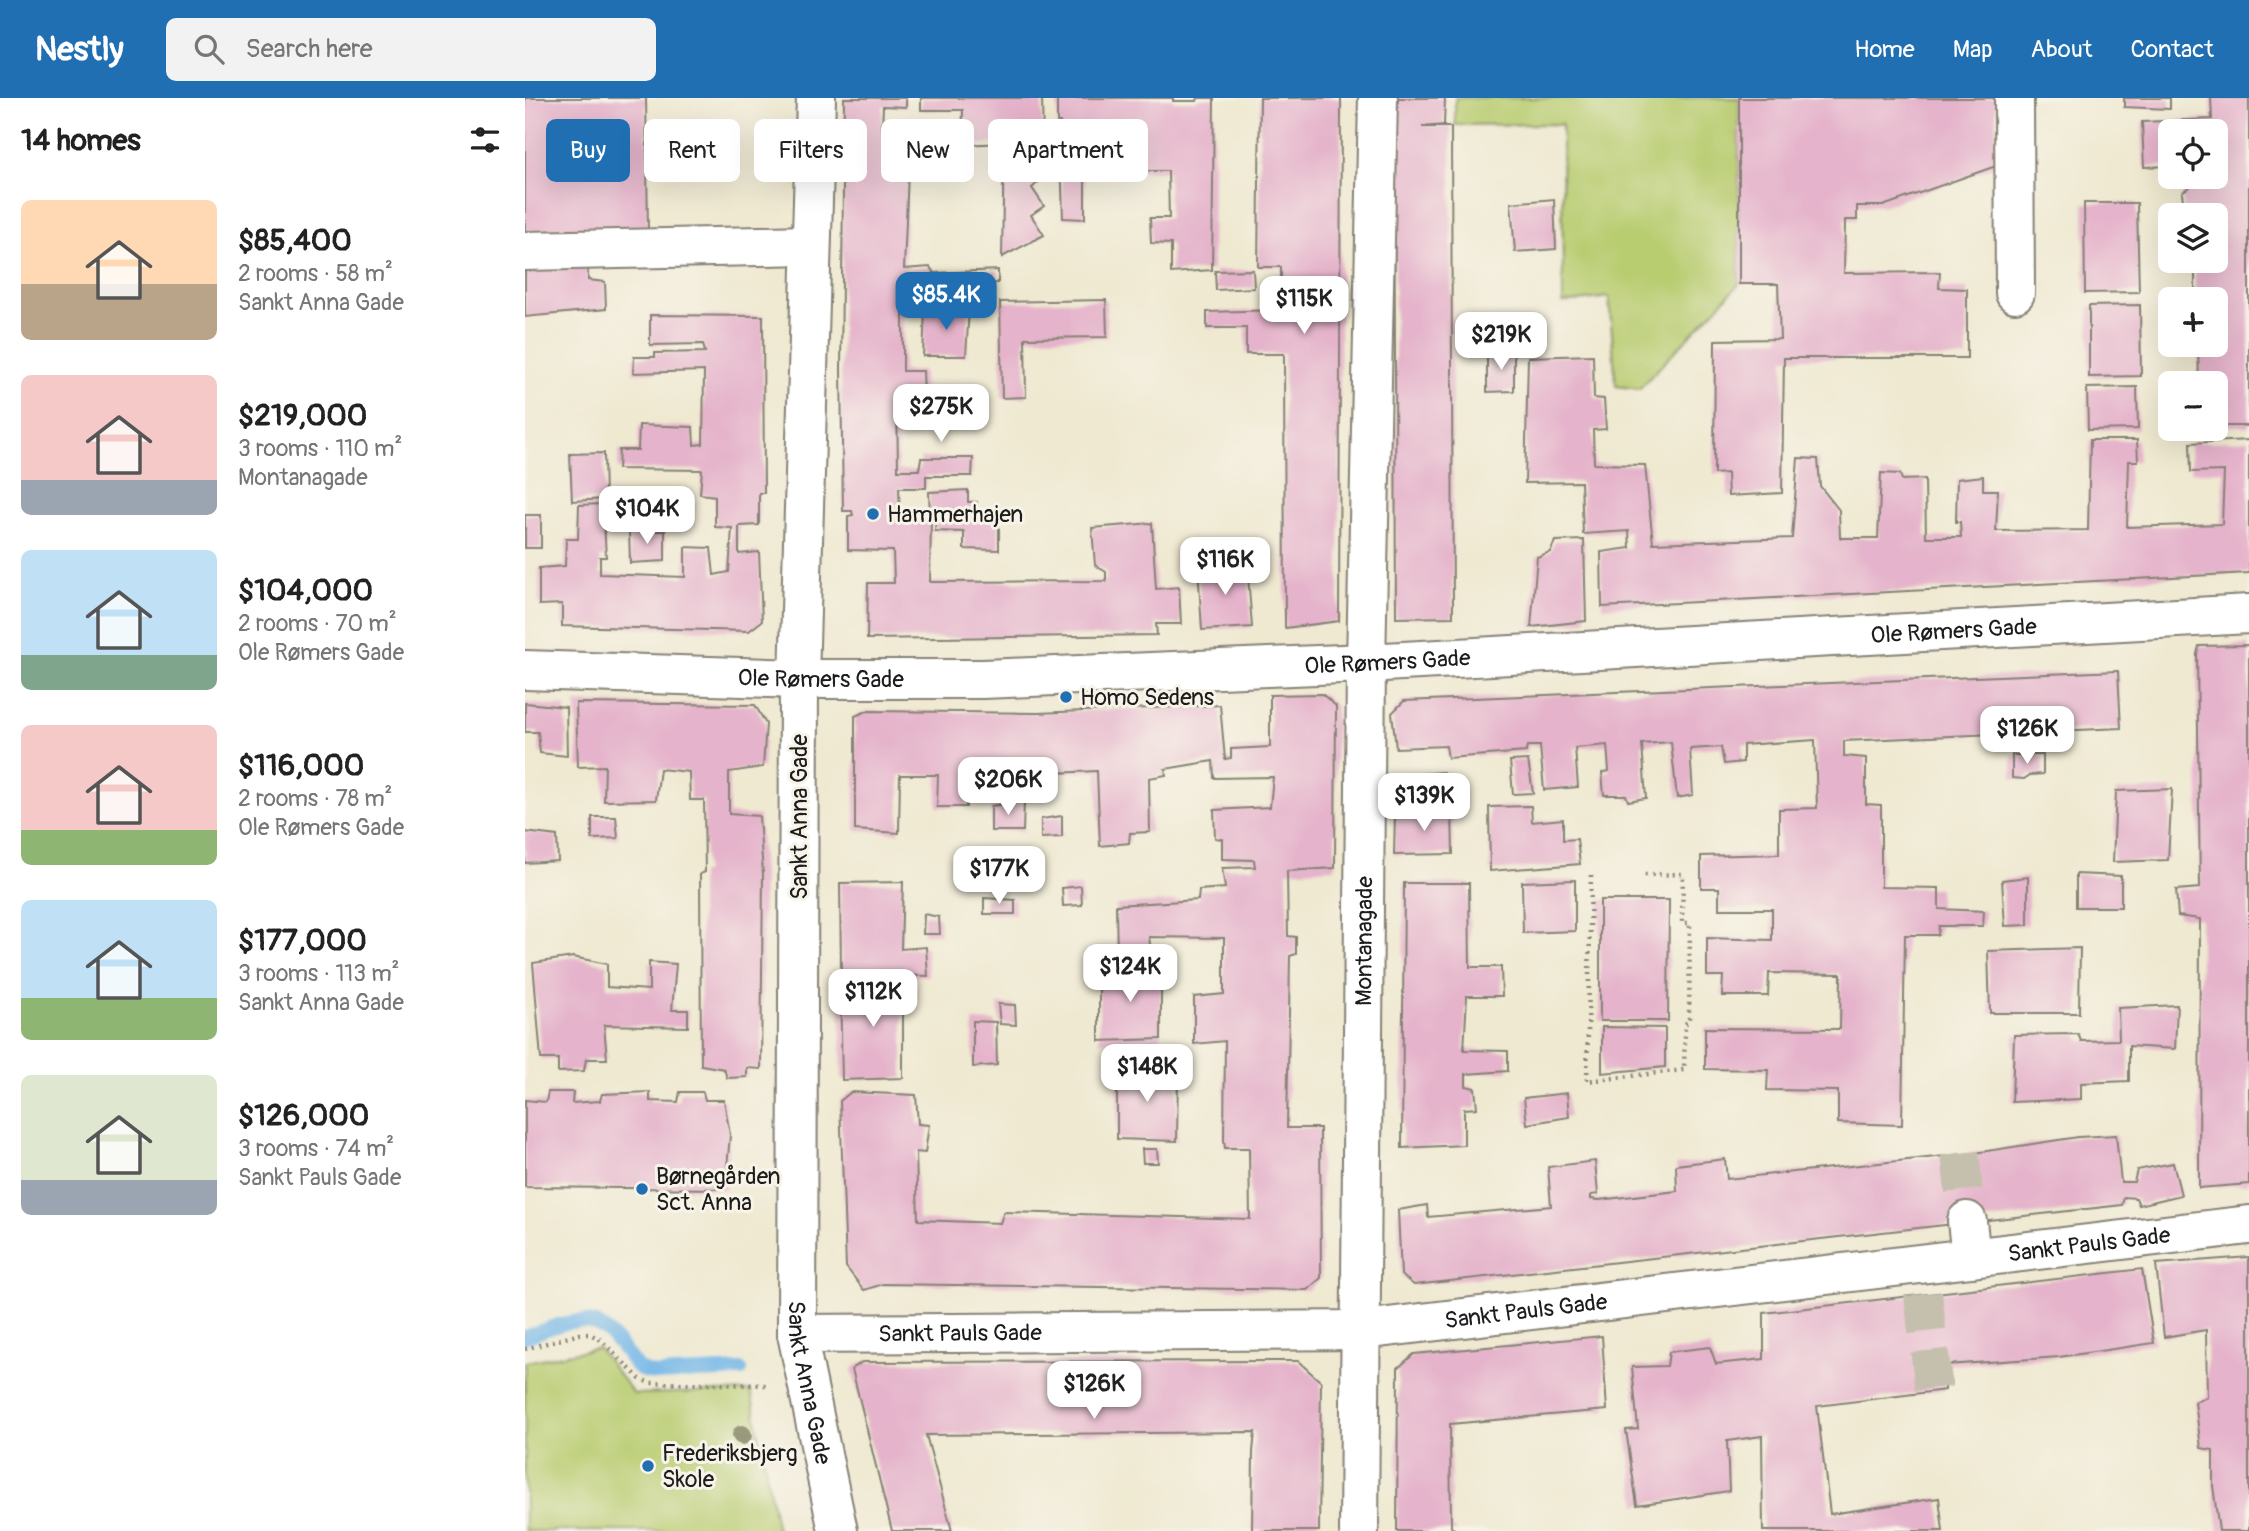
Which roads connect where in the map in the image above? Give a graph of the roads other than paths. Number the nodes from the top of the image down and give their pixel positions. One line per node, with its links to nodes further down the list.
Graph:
1 (815, 98): 4 (street, Sankt Anna Gade)
2 (1378, 98): 8 (street, Montanagade)
3 (2014, 98): 6 (street)
4 (810, 245): 5 (street); 10 (street, Sankt Anna Gade)
5 (525, 251)
6 (2015, 293)
7 (2249, 614): 8 (street, Ole Rømers Gade)
8 (1366, 663): 10 (street, Ole Rømers Gade); 14 (street, Montanagade)
9 (525, 670): 10 (street, Ole Rømers Gade)
10 (799, 680): 15 (street, Sankt Anna Gade)
11 (1967, 1221): 13 (street)
12 (2249, 1225): 13 (street, Sankt Pauls Gade)
13 (1971, 1258): 14 (street, Sankt Pauls Gade)
14 (1361, 1330): 15 (street, Sankt Pauls Gade); 17 (street, Montanagade)
15 (797, 1334): 16 (street, Sankt Anna Gade)
16 (838, 1531)
17 (1359, 1531)

